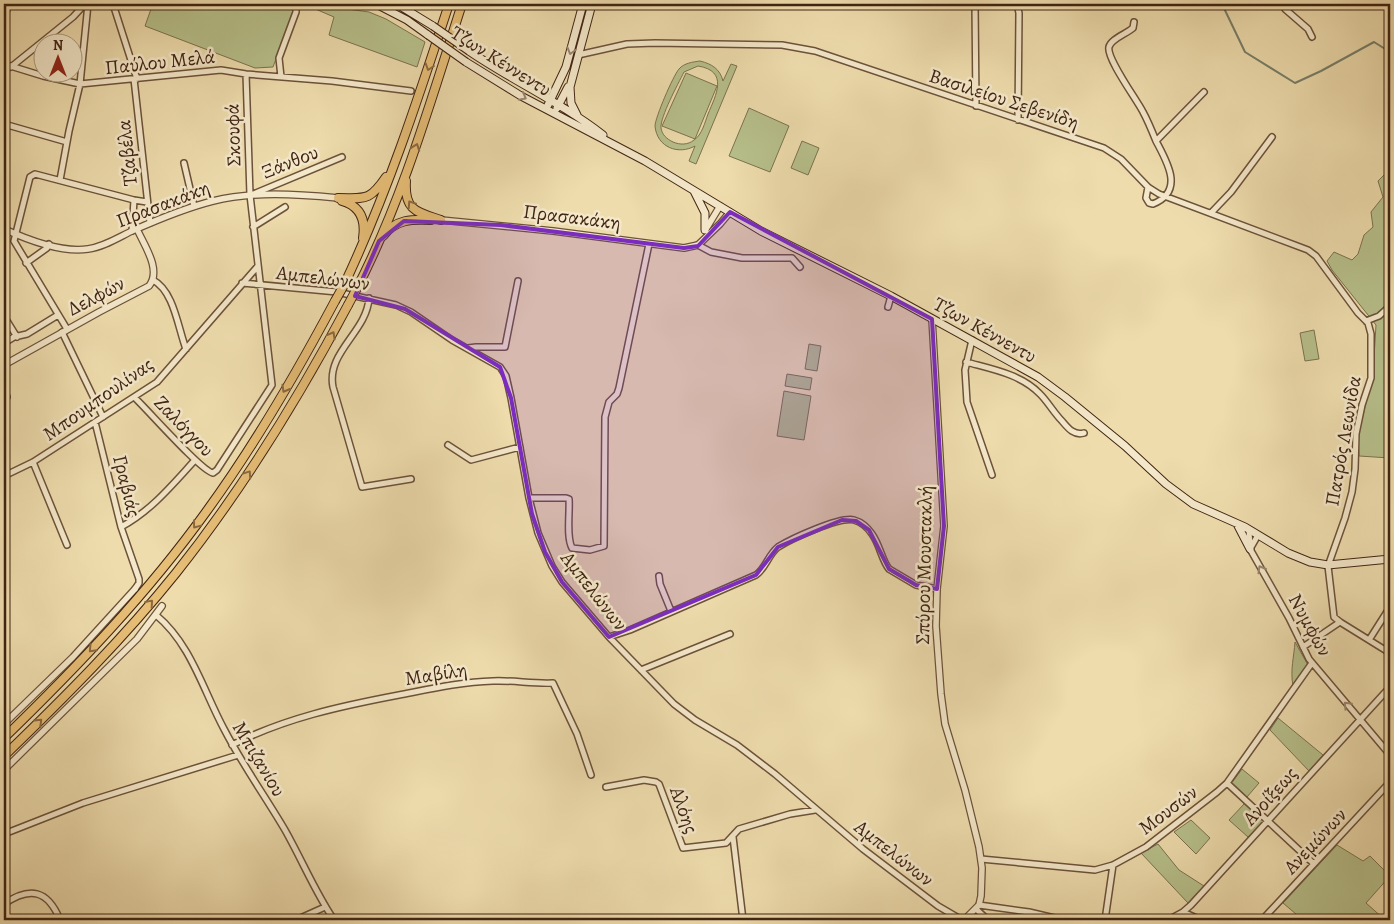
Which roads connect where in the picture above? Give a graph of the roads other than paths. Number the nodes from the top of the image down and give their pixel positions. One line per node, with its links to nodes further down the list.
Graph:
1 (8, 4): 14 (street)
2 (87, 4): 19 (street); 24 (street)
3 (113, 4): 23 (street, Τζαβέλα)
4 (296, 4): 22 (street)
5 (376, 4): 30 (main road, Τζων Κέννεντυ, one-way to 30, bridge)
6 (397, 4): 27 (main road, Τζων Κέννεντυ, bridge)
7 (449, 4): 41 (highway, one-way to 41)
8 (462, 4): 42 (highway, one-way to 8)
9 (583, 4): 27 (main road, one-way to 27)
10 (592, 4): 17 (main road)
11 (975, 4): 29 (street)
12 (1017, 4): 33 (street)
13 (1285, 4): 16 (street)
14 (4, 21)
15 (1134, 22): 36 (street)
16 (1312, 37)
17 (578, 55): 21 (main road); 29 (street, Βασιλείου Σεβενίδη)
18 (4, 64): 19 (street, Παύλου Μελά)
19 (12, 67): 24 (street, Παύλου Μελά)
20 (246, 74): 22 (street, Παύλου Μελά); 23 (street, Παύλου Μελά); 46 (street, Σκουφά)
21 (573, 74): 28 (main road); 32 (main road)
22 (281, 77): 25 (street, Παύλου Μελά)
23 (135, 79): 24 (street, Παύλου Μελά); 50 (street, Τζαβέλα)
24 (80, 84): 37 (street)
25 (411, 91)
26 (1204, 92): 36 (street)
27 (551, 100): 28 (main road, Τζων Κέννεντυ); 30 (main road)
28 (558, 105): 31 (main road); 32 (main road, Τζων Κέννεντυ)
29 (976, 106): 33 (street, Βασιλείου Σεβενίδη)
30 (546, 109): 31 (main road, Τζων Κέννεντυ)
31 (554, 113): 38 (main road, Τζων Κέννεντυ)
32 (583, 120): 38 (main road, Τζων Κέννεντυ)
33 (1018, 120): 44 (street, Βασιλείου Σεβενίδη)
34 (4, 124): 37 (street)
35 (1272, 137): 55 (street)
36 (1156, 141): 47 (street)
37 (67, 142): 43 (street)
38 (612, 142): 45 (main road, Τζων Κέννεντυ)
39 (342, 157): 46 (street, Ξάνθου)
40 (184, 162): 51 (street)
41 (394, 167): 48 (highway); 67 (highway)
42 (408, 170): 56 (highway, one-way to 42); 63 (highway)
43 (60, 180): 49 (street); 62 (street)
44 (1148, 187): 47 (street, Βασιλείου Σεβενίδη); 47 (street)
45 (692, 189): 52 (main road, Τζων Κέννεντυ); 61 (main road)
46 (250, 195): 48 (street, Πρασακάκη); 51 (street, Πρασακάκη); 58 (street, Σκουφά)
47 (1164, 196): 55 (street, Βασιλείου Σεβενίδη)
48 (338, 198): 67 (highway)
49 (134, 200): 50 (street); 60 (street)
50 (147, 202): 57 (street, Τζαβέλα)
51 (194, 206): 57 (street, Πρασακάκη)
52 (720, 206): 54 (main road, Τζων Κέννεντυ); 61 (street)
53 (285, 207): 58 (street)
54 (730, 212): 64 (street); 75 (main road, Τζων Κέννεντυ)
55 (1211, 213): 82 (street, Βασιλείου Σεβενίδη)
56 (441, 220): 63 (highway); 66 (street, Πρασακάκη)
57 (150, 223): 60 (street, Πρασακάκη)
58 (254, 227): 69 (street, Σκουφά)
59 (4, 229): 62 (street, Πρασακάκη)
60 (135, 230): 65 (street, Πρασακάκη); 71 (street, Δελφών)
61 (705, 230): 64 (street)
62 (15, 233): 65 (street, Πρασακάκη); 68 (street)
63 (379, 241): 136 (highway, one-way to 63, bridge)
64 (700, 243): 66 (street, Πρασακάκη); 70 (street, Πρασακάκη)
65 (48, 244): 68 (street)
66 (649, 244): 105 (street)
67 (360, 250): 132 (highway, one-way to 132, bridge)
68 (26, 263): 79 (street)
69 (258, 266): 73 (street, Μπουμπουλίνας); 74 (street, Σκουφά)
70 (800, 267)
71 (153, 280): 83 (street, Δελφών); 87 (street)
72 (518, 281): 88 (street)
73 (242, 283): 74 (street, Αμπελώνων); 87 (street, Μπουμπουλίνας)
74 (260, 286): 76 (street, Αμπελώνων); 101 (street, Σκουφά)
75 (892, 296): 78 (street); 81 (main road, Τζων Κέννεντυ)
76 (369, 298): 88 (street, Αμπελώνων); 104 (street)
77 (1390, 306): 82 (street)
78 (888, 307)
79 (58, 315): 83 (street); 84 (street)
80 (4, 316): 84 (street)
81 (932, 318): 85 (main road, Τζων Κέννεντυ); 116 (street, Σπύρου Μουστακλή)
82 (1366, 321): 113 (street, Πατρός Λεωνίδα)
83 (65, 331): 90 (street, Δελφών); 94 (street)
84 (17, 337): 86 (street)
85 (972, 340): 89 (street); 106 (main road, Τζων Κέννεντυ)
86 (4, 343)
87 (186, 349): 92 (street, Μπουμπουλίνας)
88 (468, 349): 98 (street, Αμπελώνων)
89 (966, 362): 96 (street); 102 (street)
90 (4, 365)
91 (4, 388): 93 (street)
92 (134, 397): 94 (street, Μπουμπουλίνας); 99 (street, Ζαλόγγου)
93 (4, 401)
94 (103, 417): 95 (street, Μπουμπουλίνας)
95 (95, 422): 100 (street, Μπουμπουλίνας); 107 (street, Γραβιάς)
96 (1084, 433)
97 (448, 445): 98 (street)
98 (520, 447): 105 (street, Αμπελώνων)
99 (195, 460): 101 (street, Ζαλόγγου); 107 (street)
100 (33, 462): 103 (street, Μπουμπουλίνας); 110 (street)
101 (213, 473)
102 (992, 475)
103 (4, 476)
104 (411, 479)
105 (529, 498): 123 (street, Αμπελώνων)
106 (1237, 524): 108 (main road, Τζων Κέννεντυ); 111 (main road)
107 (121, 527): 115 (street, Γραβιάς)
108 (1249, 530): 109 (main road, Τζων Κέννεντυ); 111 (street)
109 (1258, 535): 111 (street); 113 (main road, Τζων Κέννεντυ)
110 (67, 545)
111 (1250, 549): 125 (street, Νυμφών, one-way to 111)
112 (1390, 559): 113 (main road, Τζων Κέννεντυ)
113 (1328, 565): 121 (street)
114 (659, 576): 119 (street)
115 (135, 589): 131 (street)
116 (937, 589): 119 (street); 146 (street, Σπύρου Μουστακλή)
117 (162, 606): 120 (street)
118 (1390, 607): 124 (street)
119 (671, 612): 123 (street)
120 (156, 615): 133 (street, Μπιζανίου); 137 (street)
121 (1340, 622): 124 (street); 125 (street)
122 (730, 634): 128 (street)
123 (610, 637): 128 (street, Αμπελώνων)
124 (1369, 640): 126 (street)
125 (1303, 647): 127 (street, Νυμφών)
126 (1390, 653)
127 (1312, 663): 130 (street, Νυμφών, one-way to 127); 140 (street, Μουσών)
128 (641, 670): 142 (street, Αμπελώνων)
129 (1390, 687): 130 (street, Ανοίξεως)
130 (1360, 720): 135 (street, Νυμφών); 143 (street, Ανοίξεως)
131 (4, 724)
132 (4, 738)
133 (232, 745): 134 (street, Μπιζανίου); 138 (street, Μαβίλη)
134 (238, 755): 144 (street); 150 (street, Μπιζανίου)
135 (1390, 755)
136 (4, 756)
137 (4, 770)
138 (591, 775)
139 (1390, 782): 148 (street, Ανεμώνων)
140 (1227, 783): 143 (street); 147 (street, Μουσών)
141 (606, 787): 145 (street, Αλόης)
142 (815, 810): 145 (street, Αλόης); 158 (street, Αμπελώνων)
143 (1268, 821): 148 (street); 152 (street, Ανοίξεως)
144 (4, 834)
145 (733, 837): 157 (street)
146 (981, 859): 147 (street, Μουσών); 151 (street, Σπύρου Μουστακλή)
147 (1113, 864): 161 (street)
148 (1314, 864): 164 (street, Ανεμώνων)
149 (4, 904): 154 (street)
150 (325, 906): 155 (street); 156 (street, Μπιζανίου)
151 (978, 907): 158 (street); 159 (street); 160 (street)
152 (1183, 912): 153 (street); 162 (street, Ανοίξεως)
153 (1190, 918): 163 (street)
154 (60, 920)
155 (296, 920)
156 (334, 920)
157 (743, 920)
158 (963, 920)
159 (988, 920)
160 (1063, 920)
161 (1105, 920)
162 (1168, 920)
163 (1201, 920)
164 (1262, 920)

